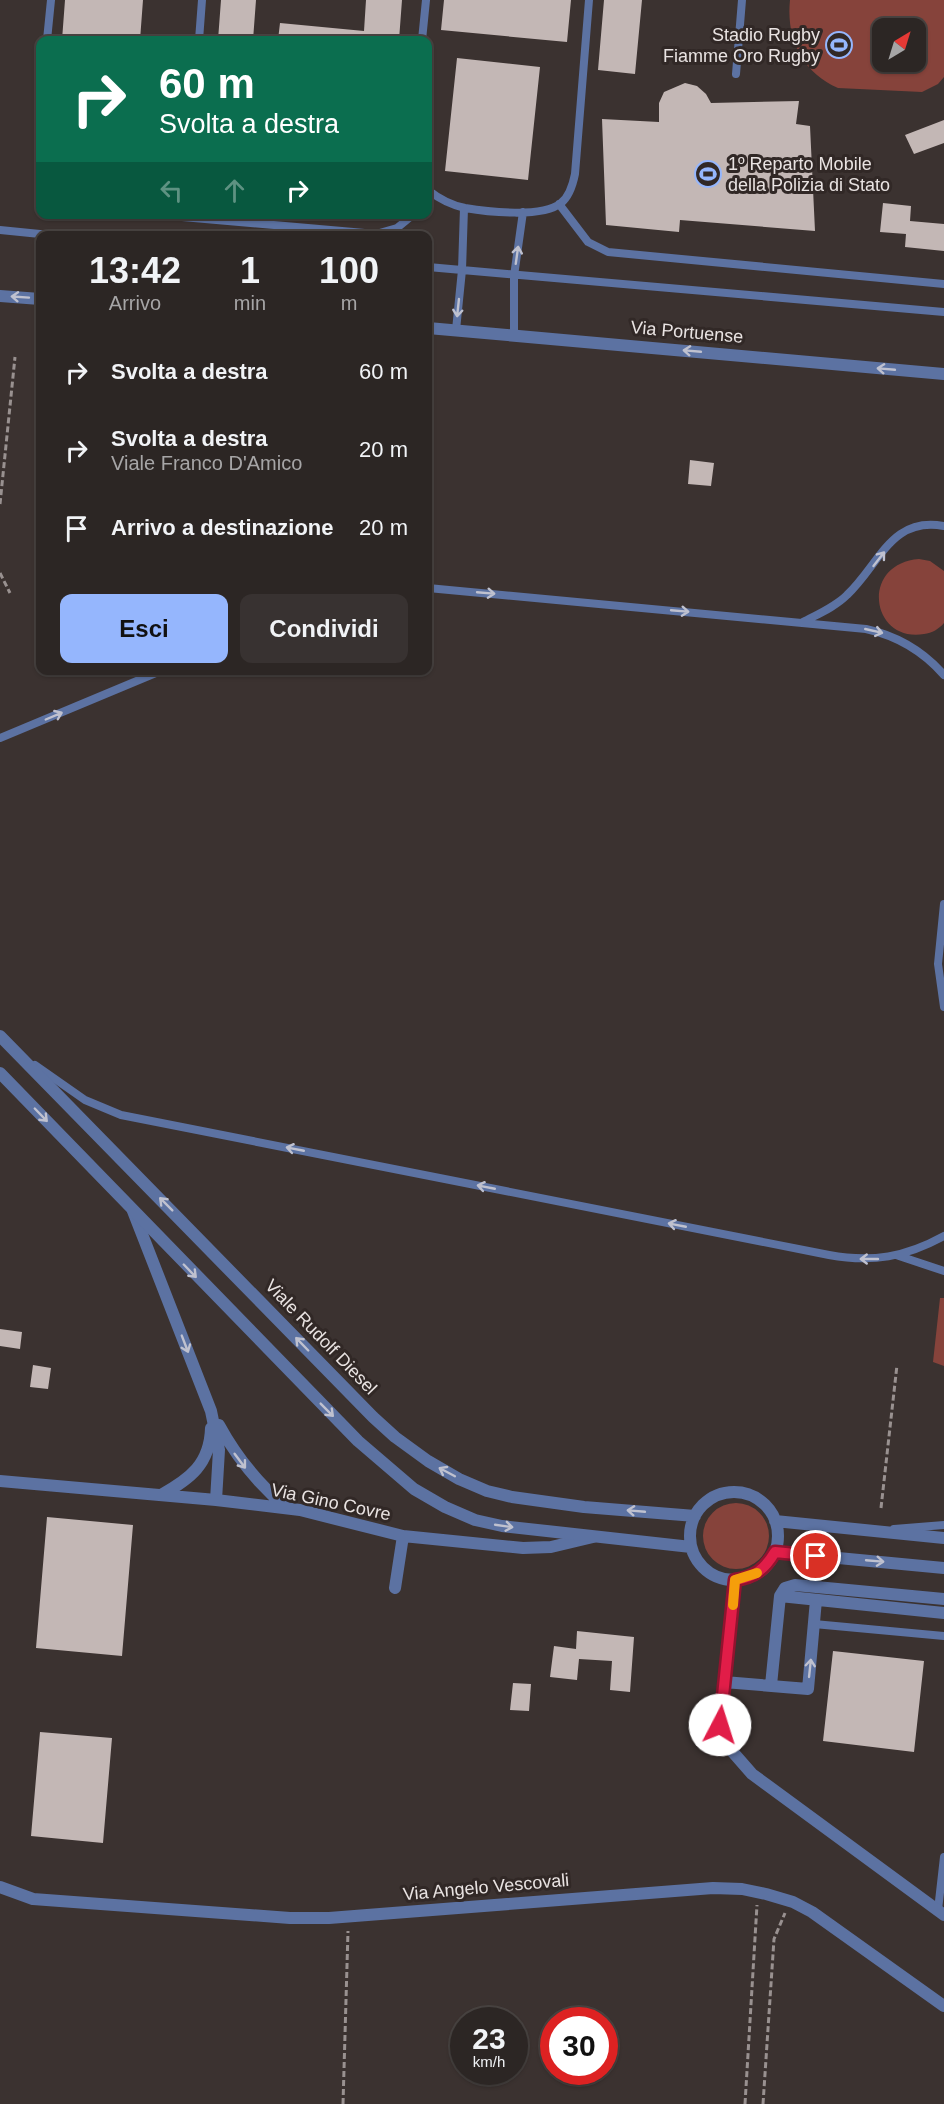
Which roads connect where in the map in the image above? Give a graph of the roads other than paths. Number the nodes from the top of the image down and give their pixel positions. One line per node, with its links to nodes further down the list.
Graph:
1 (51, 0): 6 (lane)
2 (202, 0): 7 (lane)
3 (426, 0): 8 (lane)
4 (589, 0): 11 (lane)
5 (742, 0): 9 (lane)
6 (47, 36)
7 (199, 36)
8 (422, 36)
9 (736, 74)
10 (432, 196): 12 (lane)
11 (559, 204): 13 (lane); 23 (lane)
12 (464, 208): 13 (lane); 21 (lane)
13 (523, 212): 22 (lane, one-way to 13)
14 (218, 219): 17 (lane)
15 (408, 219): 18 (lane)
16 (0, 230): 19 (lane)
17 (344, 231)
18 (387, 231)
19 (36, 234)
20 (432, 267): 21 (lane)
21 (462, 270): 22 (lane); 28 (lane, one-way to 28)
22 (514, 276): 26 (lane); 29 (lane)
23 (944, 284)
24 (0, 296): 25 (street, one-way to 24)
25 (36, 299)
26 (944, 312)
27 (432, 328): 28 (street, Via Portuense)
28 (456, 330): 29 (street, Via Portuense)
29 (514, 335): 30 (street, Via Portuense, one-way to 29)
30 (944, 374)
31 (944, 526): 33 (lane, one-way to 31)
32 (432, 588): 33 (lane, one-way to 33)
33 (802, 622): 35 (lane, one-way to 35)
34 (151, 675): 36 (lane, one-way to 34)
35 (944, 675)
36 (0, 738)
37 (944, 904): 38 (lane)
38 (944, 1007)
39 (0, 1036): 40 (street, Viale Rudolf Diesel)
40 (14, 1050): 44 (lane, one-way to 40); 51 (street, Viale Rudolf Diesel, one-way to 40)
41 (2, 1075): 42 (street, one-way to 42)
42 (133, 1211): 46 (street, one-way to 46); 56 (street, one-way to 56)
43 (944, 1236): 44 (lane)
44 (899, 1256): 45 (lane)
45 (944, 1271)
46 (211, 1411): 48 (street); 49 (street); 50 (street, one-way to 50)
47 (0, 1481): 48 (street, Via Gino Covre)
48 (162, 1496): 49 (street, Via Gino Covre)
49 (216, 1500): 50 (street, Via Gino Covre)
50 (288, 1509): 55 (street, Via Gino Covre)
51 (695, 1516): 52 (street); 58 (street)
52 (775, 1521): 54 (street); 59 (street)
53 (944, 1525): 54 (lane)
54 (866, 1531): 57 (street)
55 (403, 1536): 56 (street, Via Gino Covre); 62 (street)
56 (594, 1537): 58 (street)
57 (944, 1538)
58 (691, 1547): 61 (street)
59 (775, 1552): 60 (street, one-way to 60); 61 (street)
60 (944, 1568)
61 (735, 1580): 69 (street)
62 (395, 1588)
63 (780, 1596): 64 (street); 65 (street); 70 (street)
64 (944, 1599)
65 (816, 1600): 66 (street); 67 (street)
66 (944, 1613)
67 (814, 1624): 68 (lane); 70 (street, one-way to 67)
68 (944, 1636)
69 (724, 1682): 70 (street); 73 (street)
70 (771, 1685)
71 (944, 1857): 73 (lane)
72 (0, 1887): 74 (street, Via Angelo Vescovali)
73 (941, 1913)
74 (944, 2006)

